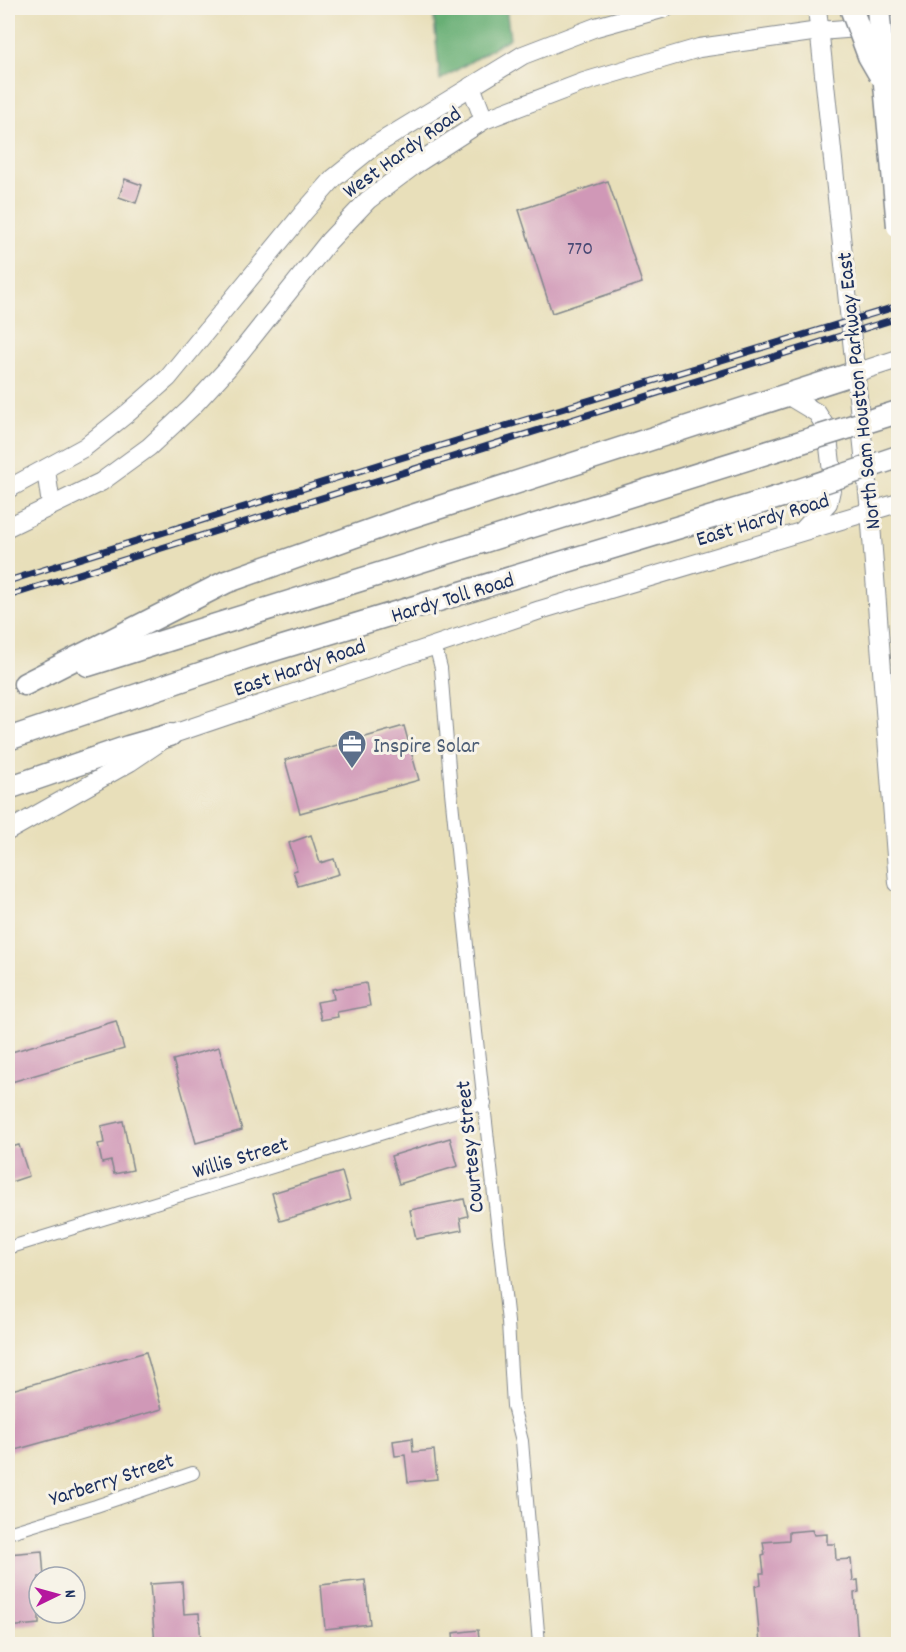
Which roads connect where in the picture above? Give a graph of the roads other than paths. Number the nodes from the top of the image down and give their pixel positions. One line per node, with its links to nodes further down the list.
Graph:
1 (664, 8): 7 (main road, West Hardy Road)
2 (816, 8): 6 (main road, North Sam Houston Parkway East)
3 (850, 8): 8 (highway, bridge)
4 (878, 8): 10 (highway, bridge)
5 (898, 25): 6 (main road, West Hardy Road)
6 (819, 31): 9 (main road, West Hardy Road); 12 (main road, North Sam Houston Parkway East)
7 (471, 86): 9 (main road); 16 (main road, West Hardy Road)
8 (898, 108)
9 (484, 120): 19 (main road, West Hardy Road)
10 (898, 226)
11 (898, 359): 12 (main road)
12 (855, 373): 13 (highway); 20 (main road, North Sam Houston Parkway East)
13 (787, 395): 22 (main road); 24 (highway)
14 (898, 412): 24 (highway, Hardy Toll Road, bridge)
15 (898, 457): 26 (highway, Hardy Toll Road, bridge)
16 (46, 470): 17 (main road, West Hardy Road); 19 (main road)
17 (8, 489)
18 (898, 503): 20 (main road, East Hardy Road)
19 (51, 505): 21 (main road, West Hardy Road)
20 (870, 511): 22 (main road, East Hardy Road); 29 (main road, North Sam Houston Parkway East)
21 (8, 528)
22 (802, 532): 23 (main road, East Hardy Road)
23 (435, 645): 25 (main road, East Hardy Road); 32 (street, Courtesy Street)
24 (16, 687)
25 (170, 735): 28 (highway); 30 (main road, East Hardy Road)
26 (8, 739)
27 (898, 758): 29 (main road)
28 (8, 788)
29 (891, 790): 31 (main road, North Sam Houston Parkway East)
30 (8, 831)
31 (898, 883)
32 (484, 1103): 33 (street, Willis Street); 36 (street, Courtesy Street)
33 (8, 1248)
34 (193, 1473): 35 (street, Yarberry Street)
35 (8, 1533)
36 (539, 1644)

